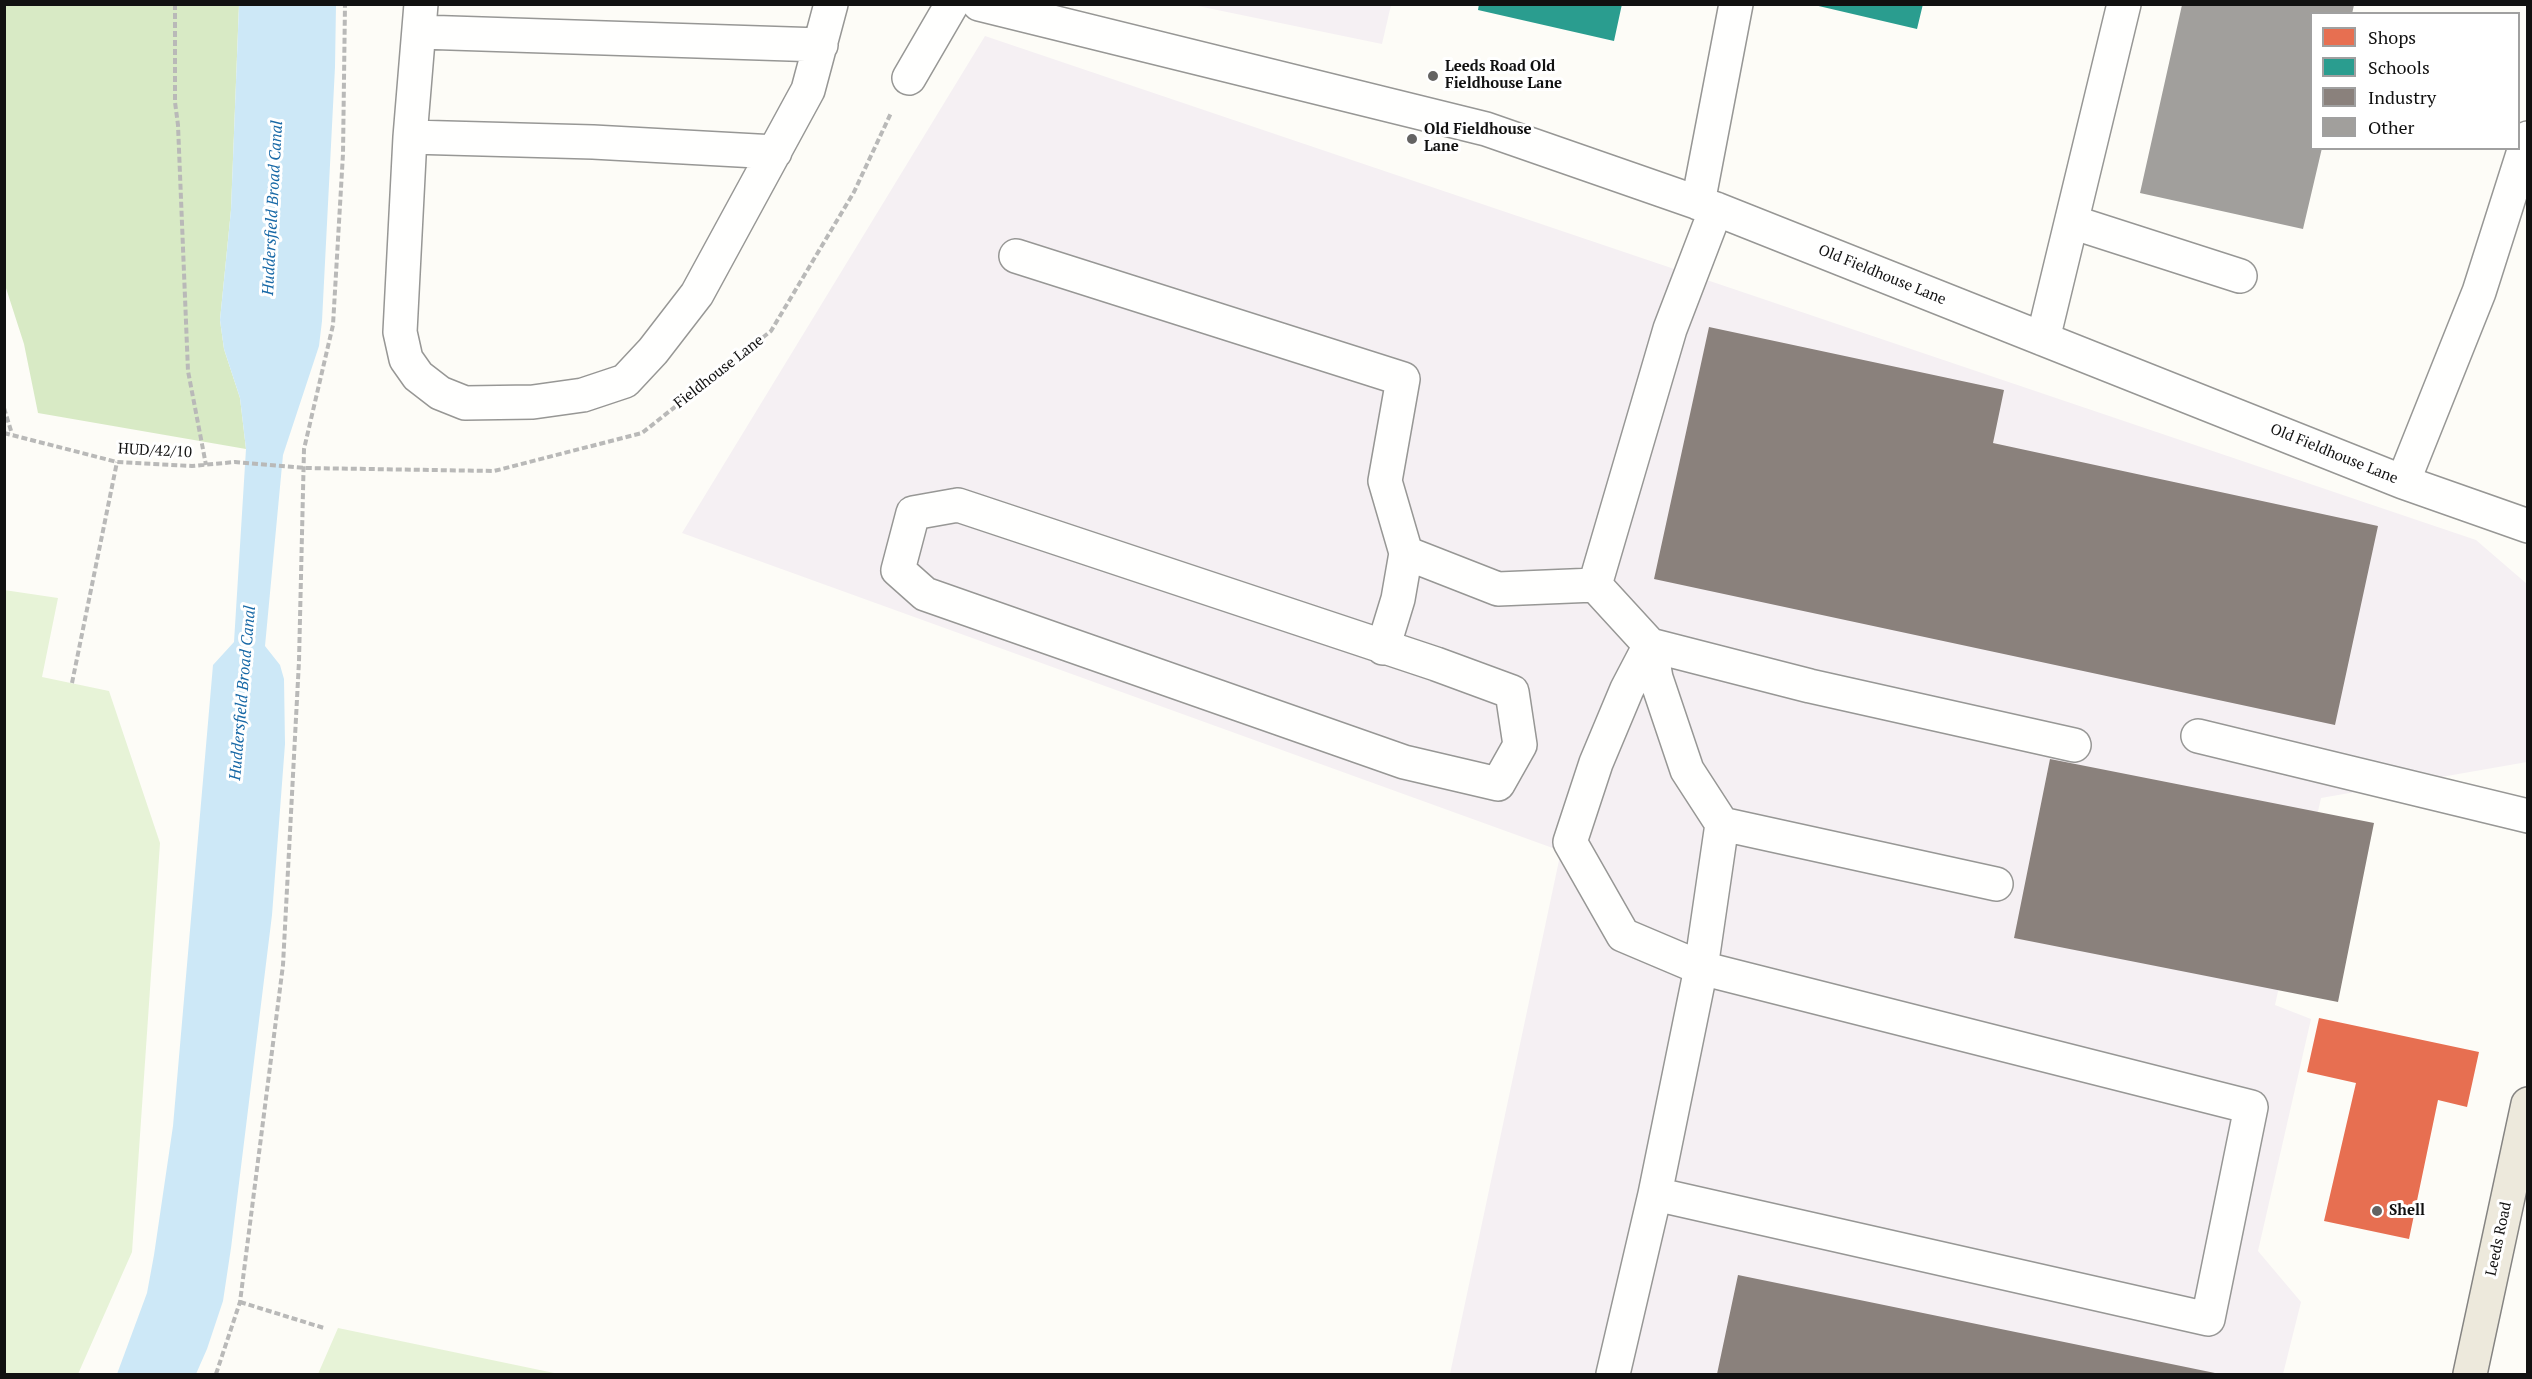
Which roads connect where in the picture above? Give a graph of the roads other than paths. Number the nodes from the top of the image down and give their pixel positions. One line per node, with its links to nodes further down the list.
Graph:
1 (831, 4): 7 (street)
2 (952, 4): 8 (street)
3 (979, 4): 12 (street, Old Fieldhouse Lane)
4 (1736, 4): 12 (street)
5 (2124, 4): 13 (street)
6 (420, 18): 7 (street); 9 (street)
7 (821, 45): 11 (street)
8 (909, 78)
9 (410, 137): 11 (street); 11 (street)
10 (2528, 138): 17 (street)
11 (775, 152)
12 (1707, 206): 16 (street, Old Fieldhouse Lane); 20 (street)
13 (2072, 222): 15 (street); 16 (street)
14 (1016, 256): 19 (street)
15 (2241, 276)
16 (2043, 339): 17 (street, Old Fieldhouse Lane)
17 (2403, 482): 18 (street, Old Fieldhouse Lane)
18 (2528, 526)
19 (1406, 553): 20 (street); 22 (street)
20 (1595, 585): 21 (street)
21 (1650, 645): 24 (street); 26 (street); 28 (street)
22 (1383, 648): 22 (street)
23 (2198, 736): 25 (street)
24 (2074, 745)
25 (2528, 816)
26 (1722, 824): 27 (street); 28 (street)
27 (1996, 884)
28 (1701, 968): 30 (street); 30 (street)
29 (2528, 1104): 32 (main road, Leeds Road)
30 (1655, 1194): 31 (street)
31 (1613, 1374)
32 (2470, 1374)

